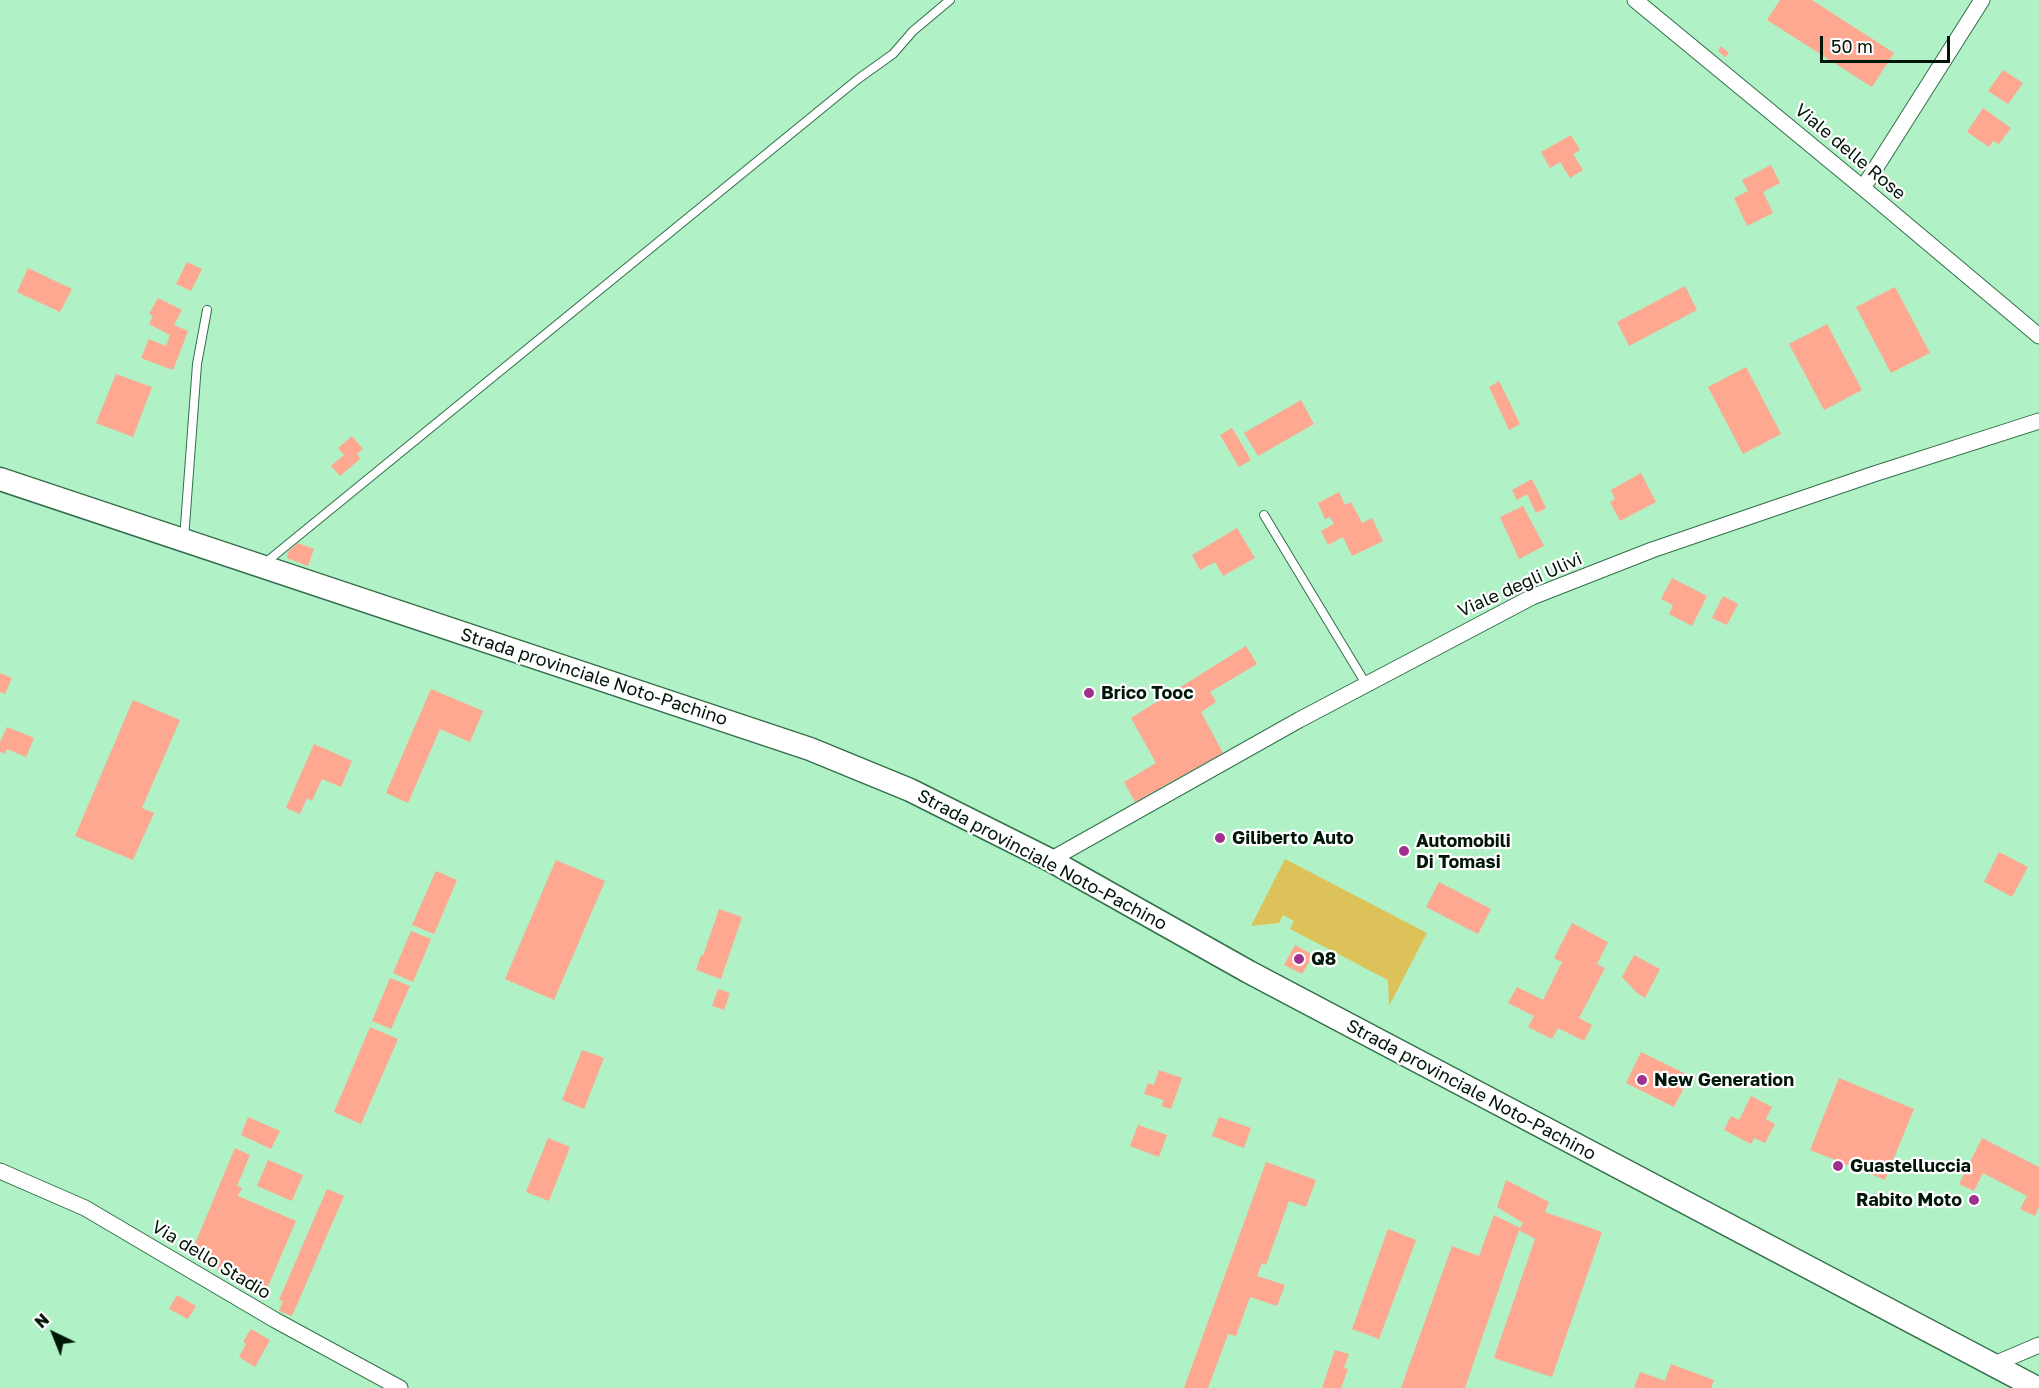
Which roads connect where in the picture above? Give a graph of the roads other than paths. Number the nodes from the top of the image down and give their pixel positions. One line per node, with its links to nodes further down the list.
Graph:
1 (950, 0): 11 (lane)
2 (1635, 0): 4 (street, Viale delle Rose)
3 (1982, 0): 4 (street)
4 (1863, 188): 6 (street, Viale delle Rose)
5 (207, 310): 10 (lane)
6 (2039, 336)
7 (2039, 421): 12 (street, Viale degli Ulivi)
8 (0, 479): 10 (street, Strada provinciale Noto-Pachino)
9 (1264, 515): 12 (lane)
10 (184, 540): 11 (street, Strada provinciale Noto-Pachino)
11 (261, 566): 13 (street, Strada provinciale Noto-Pachino)
12 (1366, 684): 13 (street, Viale degli Ulivi)
13 (1050, 860): 16 (street, Strada provinciale Noto-Pachino)
14 (0, 1171): 18 (street, Via dello Stadio)
15 (2039, 1345): 16 (street)
16 (1992, 1365): 17 (street, Strada provinciale Noto-Pachino)
17 (2035, 1382)
18 (400, 1388)

